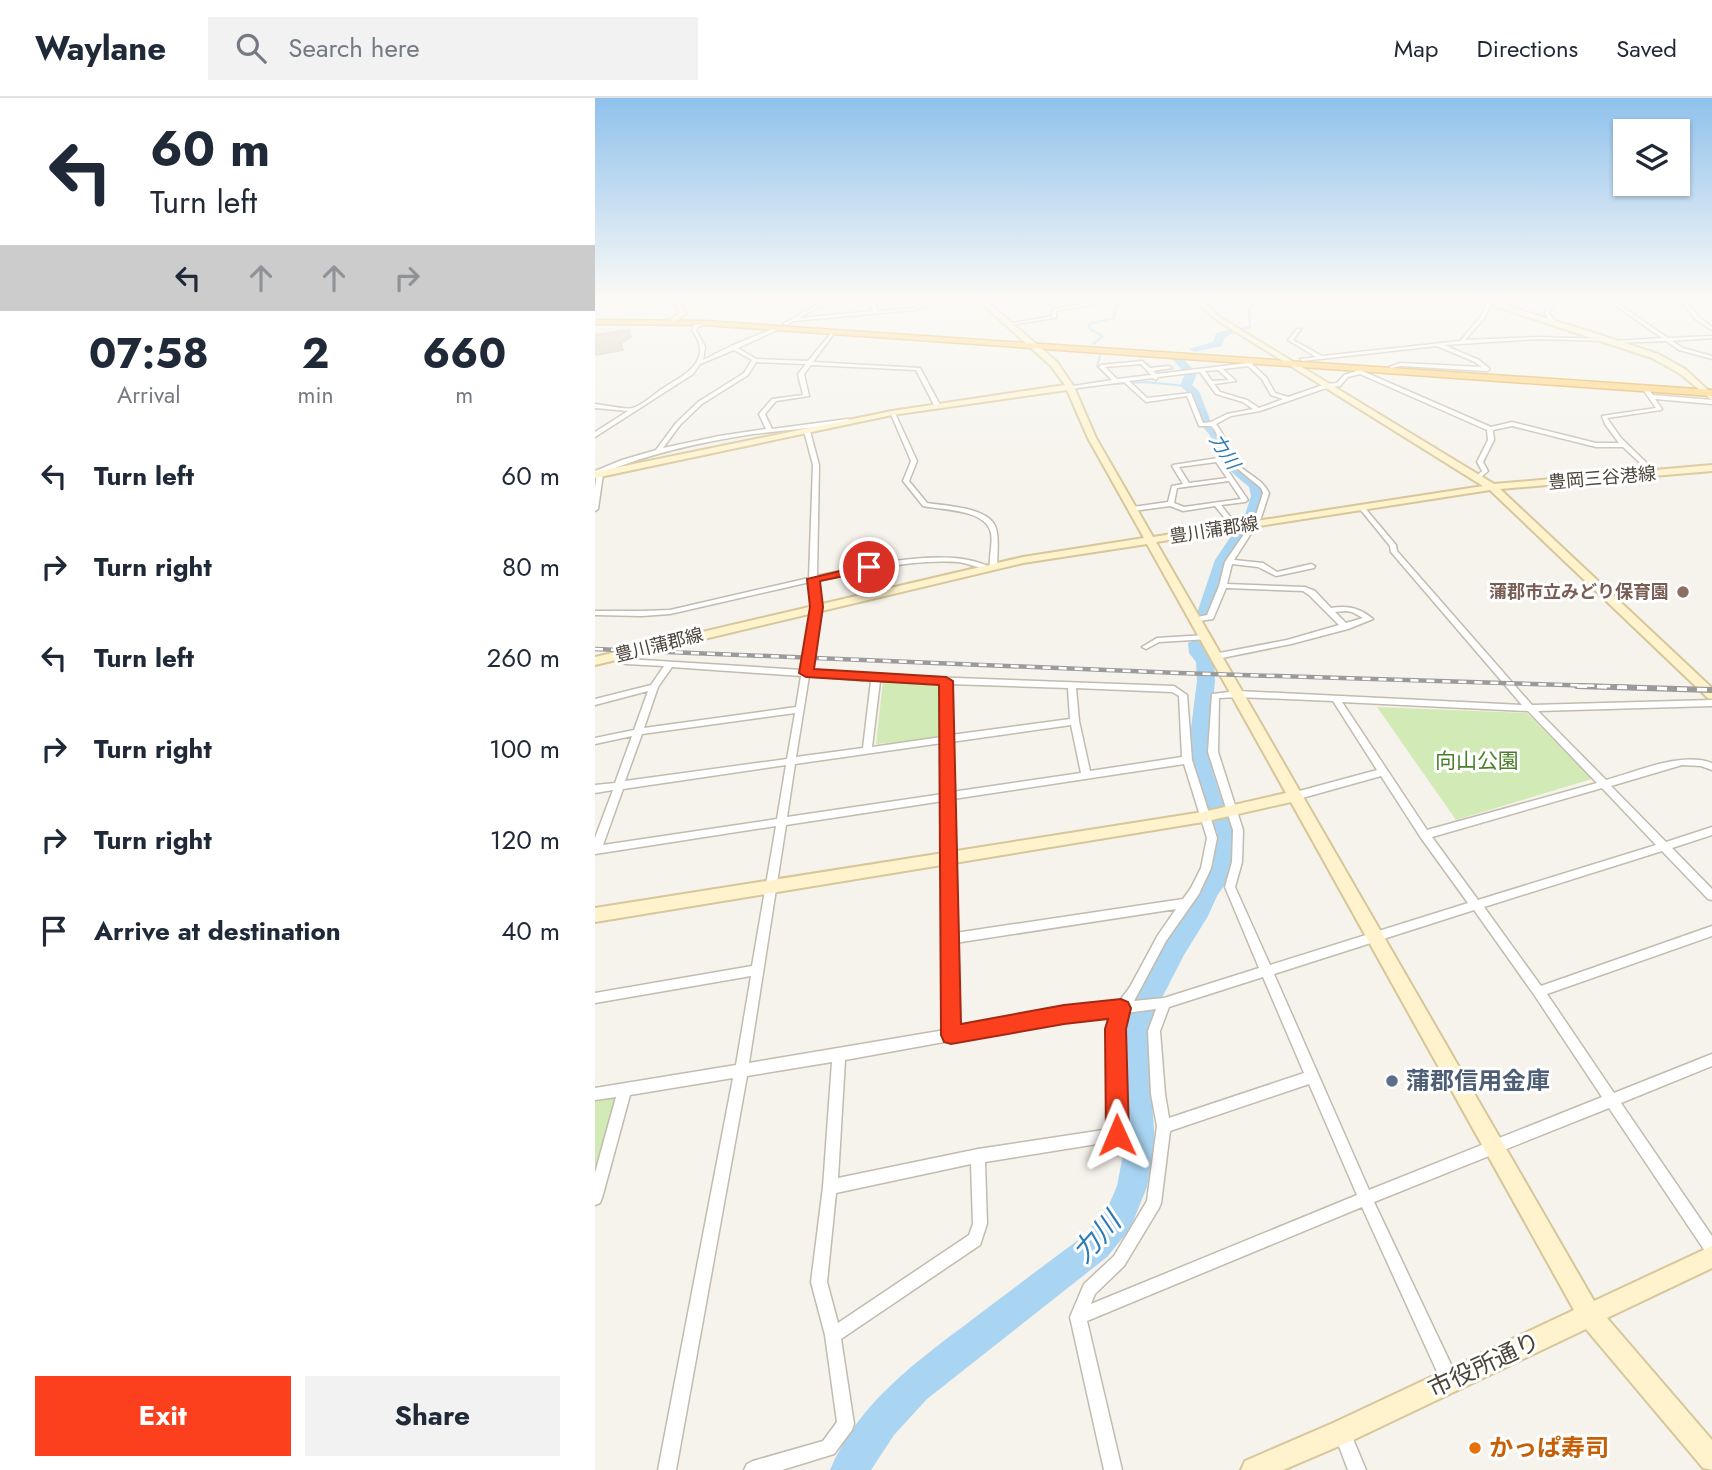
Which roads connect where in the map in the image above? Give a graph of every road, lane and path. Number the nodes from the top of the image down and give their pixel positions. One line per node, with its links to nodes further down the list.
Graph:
1 (754, 362): 42 (street)
2 (791, 362): 14 (street)
3 (1052, 362): 25 (street)
4 (1142, 362): 21 (street)
5 (1142, 362): 20 (street)
6 (1240, 362): 15 (highway)
7 (1271, 362): 15 (highway)
8 (1294, 362): 24 (street)
9 (1306, 362): 26 (highway)
10 (1353, 362): 16 (highway)
11 (1478, 362): 16 (street)
12 (1667, 362): 27 (street)
13 (701, 363): 32 (street)
14 (808, 363): 30 (street); 38 (street)
15 (1251, 363): 18 (street); 29 (street)
16 (1391, 367): 27 (highway)
17 (1169, 368): 20 (street)
18 (1220, 369): 19 (street); 23 (street)
19 (1202, 371): 20 (street); 23 (street)
20 (1151, 372): 21 (street); 22 (street)
21 (1111, 379): 22 (street); 25 (street)
22 (1127, 383): 36 (street)
23 (1211, 383): 33 (street)
24 (1328, 386): 29 (street); 37 (street); 46 (street)
25 (1070, 387): 30 (street); 54 (street)
26 (1645, 388): 27 (highway); 28 (street)
27 (1709, 394): 28 (street)
28 (1653, 397): 41 (street)
29 (1287, 399): 33 (street)
30 (937, 405): 34 (street)
31 (595, 407): 32 (street)
32 (634, 410): 40 (street)
33 (1258, 410): 36 (street)
34 (891, 413): 35 (street); 58 (street)
35 (848, 421): 38 (street); 39 (street)
36 (1209, 425): 55 (street)
37 (1490, 429): 41 (street); 46 (street)
38 (770, 431): 42 (street)
39 (807, 431): 45 (street); 60 (street)
40 (595, 435)
41 (1625, 445): 44 (street)
42 (658, 451): 45 (street)
43 (1712, 468): 44 (street, 豊岡三谷港線)
44 (1654, 473): 49 (street, 豊岡三谷港線)
45 (597, 474): 53 (street)
46 (1478, 478): 49 (street)
47 (1231, 479): 48 (street); 48 (street); 51 (street)
48 (1187, 485): 50 (street)
49 (1492, 487): 52 (street, 豊川蒲郡線); 79 (street)
50 (1171, 504): 51 (street); 54 (street)
51 (1217, 504): 55 (street)
52 (1363, 508): 55 (street, 豊川蒲郡線); 83 (street)
53 (595, 509)
54 (1133, 509): 56 (street)
55 (1245, 526): 56 (street, 豊川蒲郡線); 57 (street)
56 (1151, 540): 58 (street, 豊川蒲郡線); 65 (street)
57 (1229, 562): 59 (street); 61 (street)
58 (989, 566): 60 (street); 62 (street, 豊川蒲郡線)
59 (1311, 566)
60 (814, 579): 62 (street); 64 (street)
61 (1223, 586): 63 (street); 65 (street)
62 (816, 607): 69 (street, 豊川蒲郡線); 73 (street)
63 (1330, 611): 66 (street); 66 (street)
64 (595, 613)
65 (1196, 620): 67 (street)
66 (1345, 627): 70 (street)
67 (1206, 636): 68 (street); 70 (street)
68 (1146, 647)
69 (614, 656): 71 (street, 豊川蒲郡線); 72 (street)
70 (1217, 656): 78 (street)
71 (595, 661)
72 (670, 663): 73 (street); 77 (street)
73 (806, 673): 74 (street); 84 (street)
74 (876, 678): 75 (street); 89 (street)
75 (946, 681): 76 (street); 87 (street)
76 (1072, 686): 85 (street); 90 (street)
77 (654, 687): 81 (street); 86 (street)
78 (1238, 694): 80 (street); 98 (street); 100 (street)
79 (1712, 695)
80 (1336, 700): 83 (street); 93 (street)
81 (595, 702)
82 (1712, 703): 83 (street)
83 (1530, 708): 95 (street)
84 (800, 709): 86 (street); 91 (street)
85 (1075, 721): 87 (street); 94 (street)
86 (637, 732): 88 (street); 96 (street)
87 (947, 739): 89 (street); 99 (street)
88 (595, 741)
89 (867, 750): 91 (street)
90 (1187, 760): 94 (street); 101 (street)
91 (790, 762): 96 (street); 102 (street)
92 (1712, 767): 95 (street)
93 (1384, 772): 98 (street); 104 (street)
94 (1086, 776): 99 (street)
95 (1604, 782): 104 (street); 105 (street)
96 (617, 786): 97 (street); 106 (street)
97 (595, 789)
98 (1295, 796): 100 (street); 114 (street)
99 (949, 797): 102 (street); 107 (street)
100 (1230, 812): 101 (street); 117 (street)
101 (1203, 817): 107 (street); 110 (street)
102 (782, 822): 106 (street); 108 (street)
103 (1712, 831): 105 (street)
104 (1425, 835): 111 (street)
105 (1664, 847): 109 (street); 111 (street)
106 (595, 850)
107 (949, 858): 108 (street); 115 (street)
108 (771, 887): 112 (street); 116 (street)
109 (1712, 896)
110 (1186, 903): 115 (street); 121 (street)
111 (1476, 905): 114 (street); 118 (street)
112 (595, 915)
113 (1712, 931): 118 (street)
114 (1375, 937): 117 (street); 131 (street)
115 (949, 939): 122 (street)
116 (756, 970): 119 (street); 125 (street)
117 (1267, 973): 120 (street); 126 (street)
118 (1539, 992): 129 (street)
119 (595, 998)
120 (1161, 1003): 121 (street); 130 (street)
121 (1125, 1008): 122 (street); 132 (street)
122 (951, 1035): 123 (street)
123 (839, 1055): 125 (street); 133 (street)
124 (1712, 1060): 129 (street)
125 (741, 1072): 127 (street); 144 (street)
126 (1312, 1077): 130 (street); 135 (street)
127 (625, 1089): 128 (street); 134 (street)
128 (595, 1094)
129 (1610, 1100): 131 (street); 136 (street)
130 (1164, 1126): 139 (street)
131 (1494, 1147): 135 (street); 138 (street)
132 (978, 1156): 133 (street); 140 (street)
133 (830, 1187): 140 (street)
134 (595, 1198)
135 (1366, 1200): 139 (street); 141 (street)
136 (1712, 1249)
137 (1712, 1257): 138 (street, 市役所通り)
138 (1588, 1315): 141 (street, 市役所通り); 143 (street)
139 (1078, 1317): 146 (street)
140 (833, 1335): 145 (street)
141 (1450, 1381): 142 (street, 市役所通り)
142 (1342, 1432): 147 (street, 市役所通り); 148 (street)
143 (1712, 1459)
144 (667, 1470)
145 (753, 1470)
146 (1113, 1470)
147 (1254, 1470)
148 (1357, 1470)

